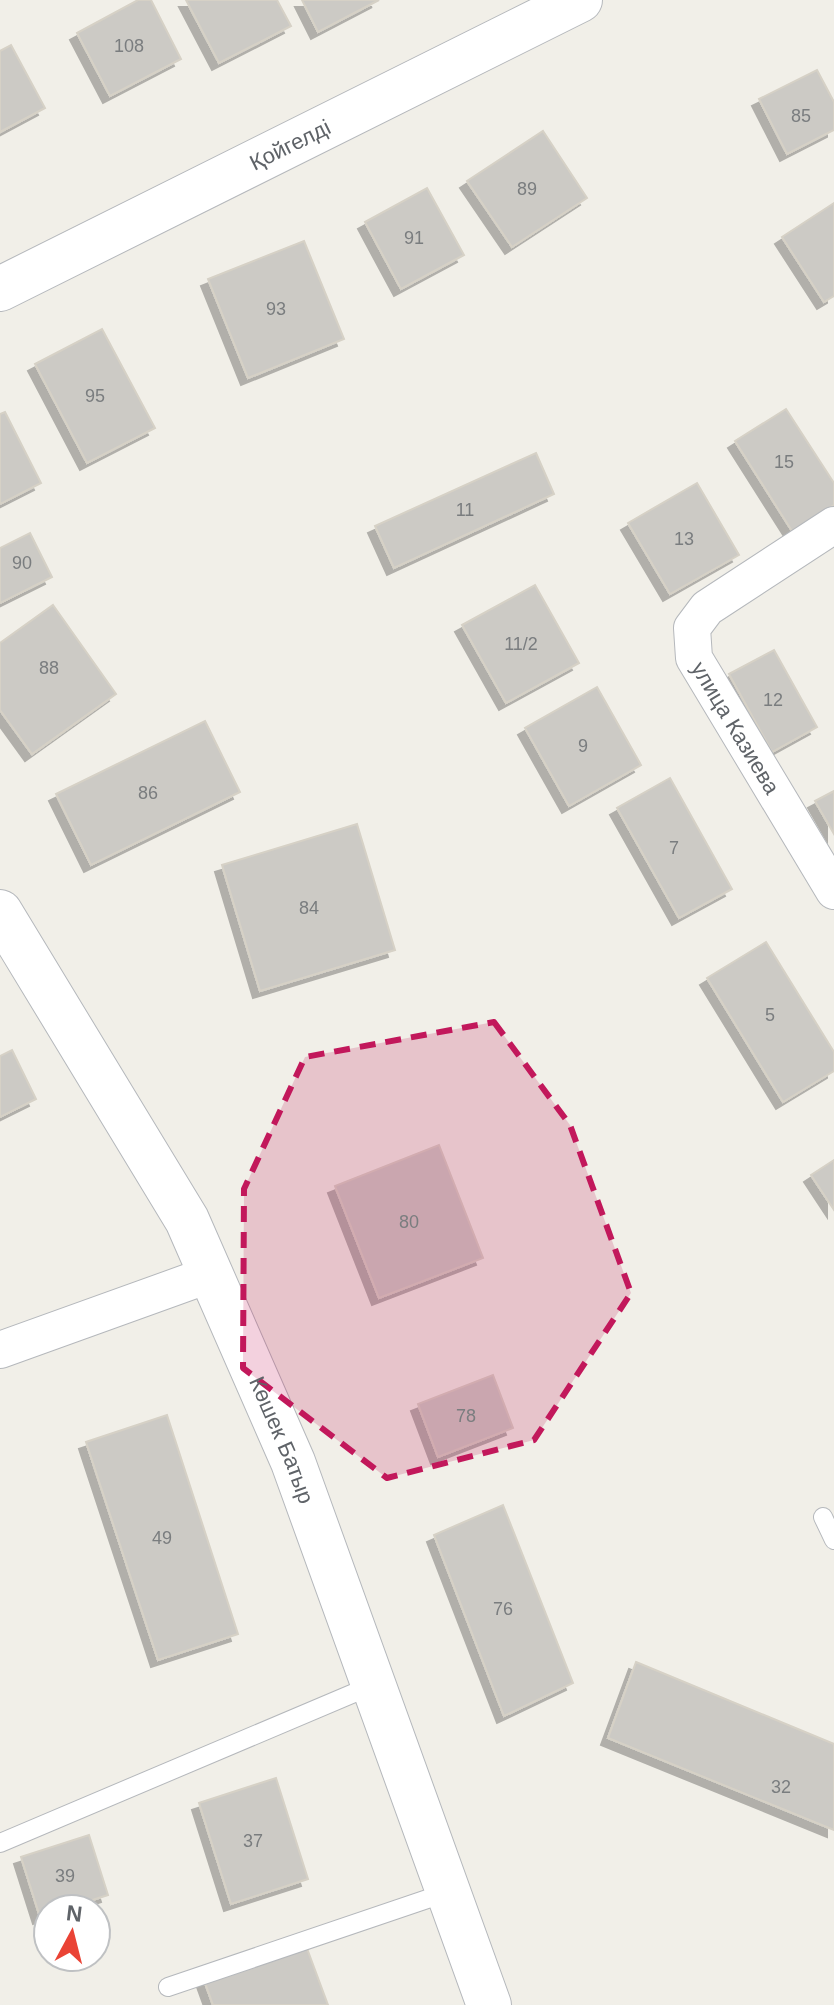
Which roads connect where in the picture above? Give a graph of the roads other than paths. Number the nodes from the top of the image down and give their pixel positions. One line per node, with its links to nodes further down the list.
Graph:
1 (580, 0): 2 (street, Қойгелді)
2 (0, 289)
3 (834, 525): 4 (street, улица Казиева)
4 (834, 891)
5 (0, 912): 6 (street, Көшек Батыр)
6 (211, 1274): 7 (street); 10 (street, Көшек Батыр)
7 (0, 1350)
8 (823, 1517): 9 (lane)
9 (834, 1540)
10 (373, 1685): 11 (lane); 12 (street, Көшек Батыр)
11 (0, 1843)
12 (448, 1892): 13 (lane); 14 (street, Көшек Батыр)
13 (168, 1987)
14 (489, 2005)

